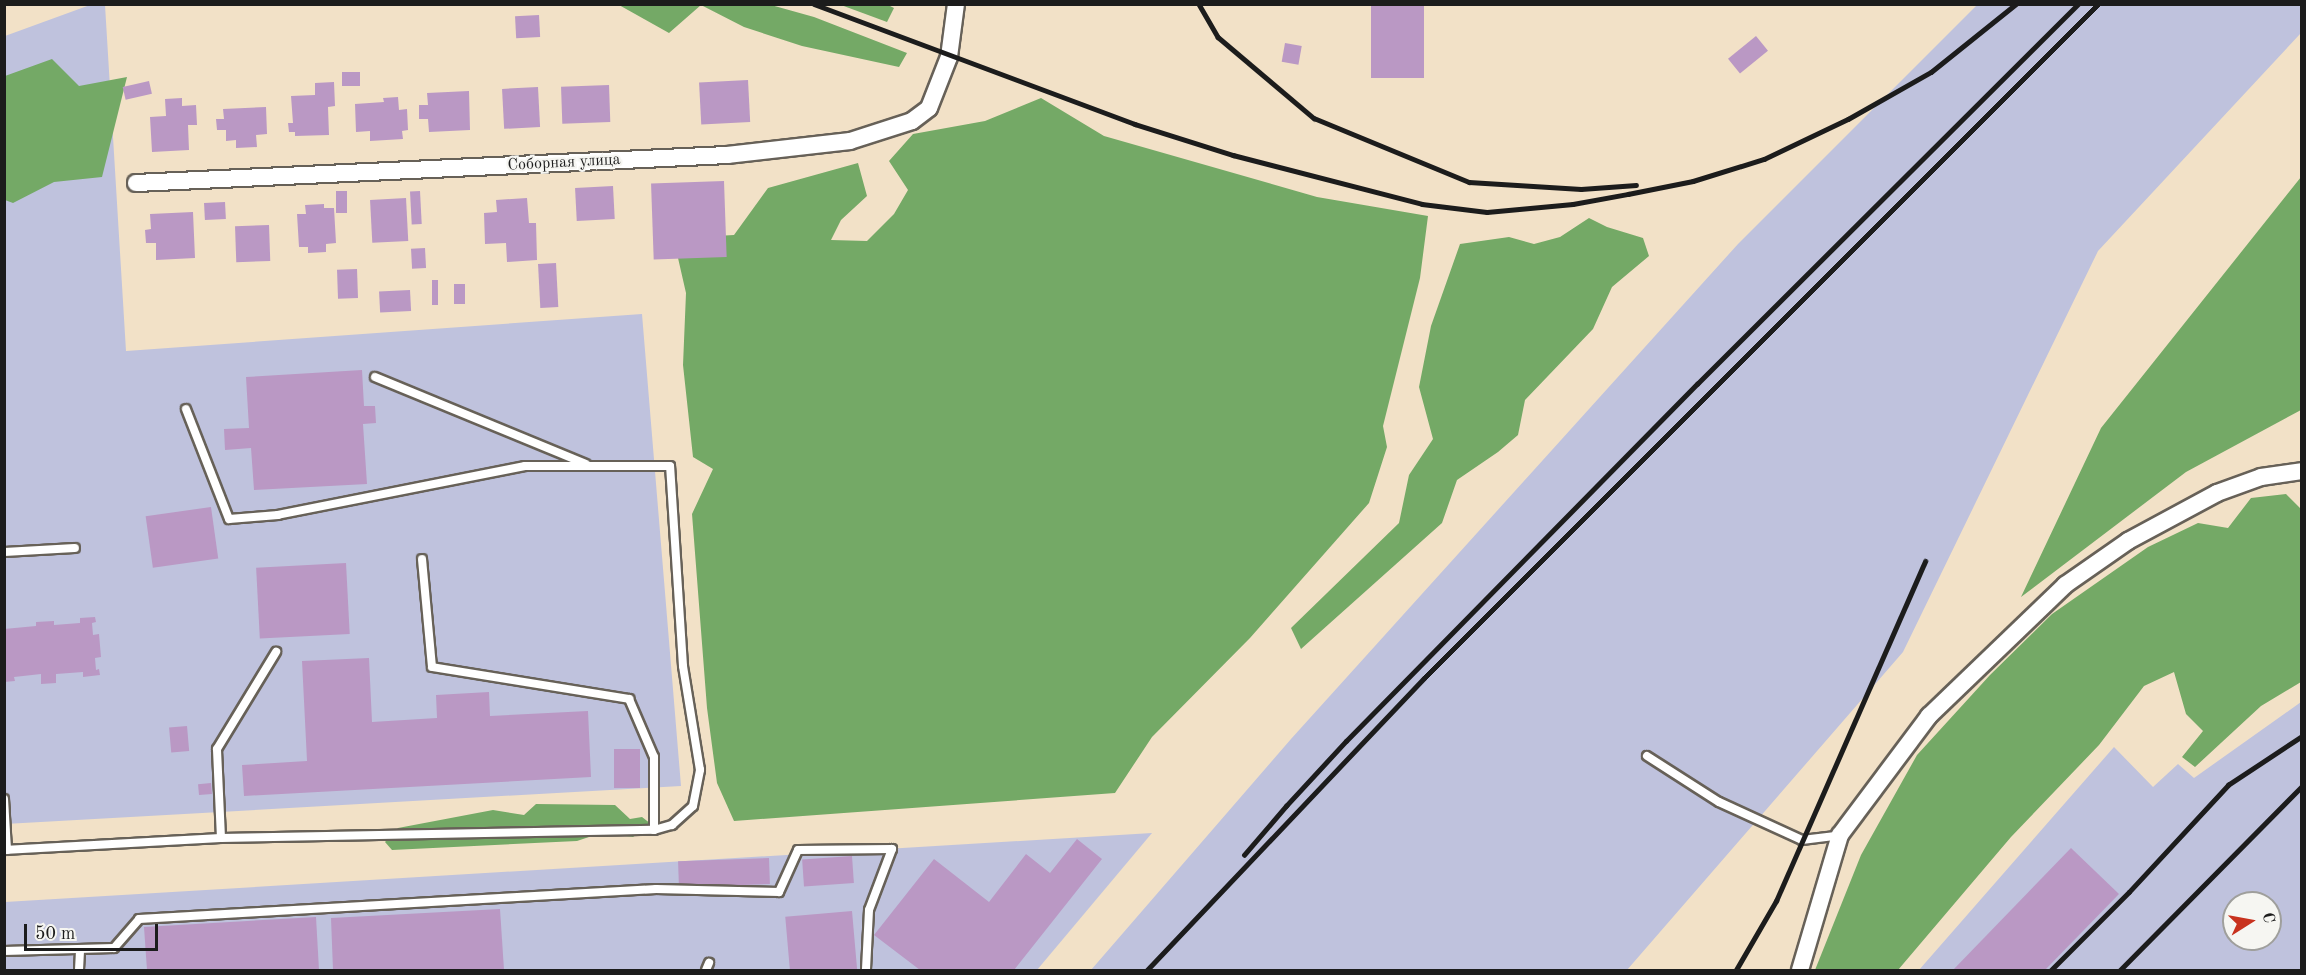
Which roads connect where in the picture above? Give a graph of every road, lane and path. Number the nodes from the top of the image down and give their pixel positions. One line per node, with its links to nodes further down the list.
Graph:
1 (956, 4): 2 (street, Соборная улица)
2 (136, 183)
3 (375, 377): 5 (lane)
4 (186, 409): 5 (lane)
5 (592, 467): 13 (lane)
6 (2301, 471): 14 (street)
7 (75, 548): 8 (lane)
8 (4, 552)
9 (422, 559): 13 (lane)
10 (276, 652): 15 (lane)
11 (1647, 756): 14 (lane)
12 (4, 799): 16 (lane)
13 (654, 830): 15 (lane)
14 (1840, 835): 21 (street)
15 (221, 838): 16 (lane)
16 (6, 850)
17 (80, 949): 18 (lane); 19 (lane); 20 (lane)
18 (4, 951)
19 (79, 970)
20 (866, 970)
21 (1800, 970)

